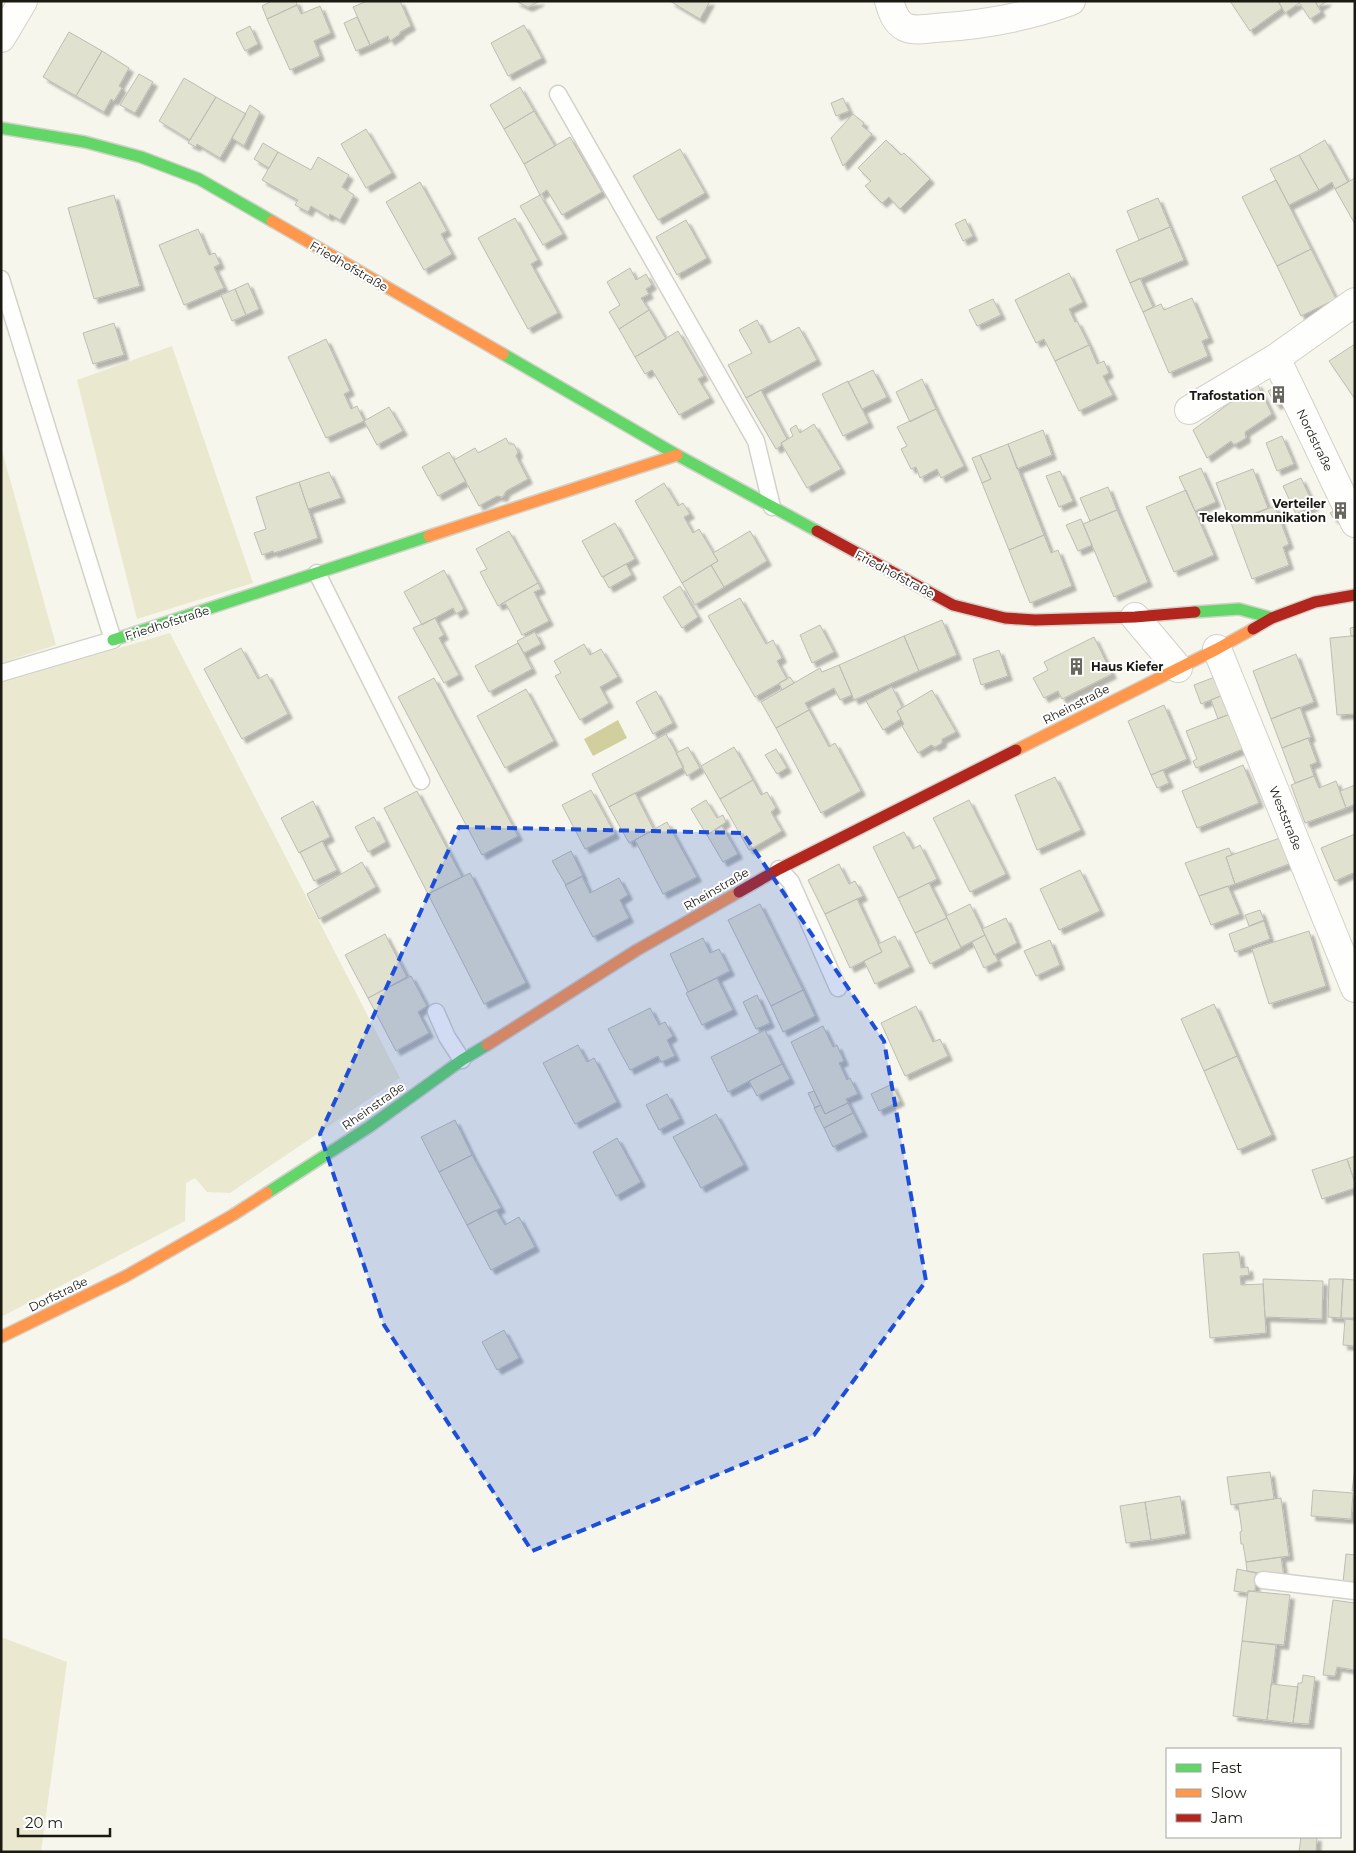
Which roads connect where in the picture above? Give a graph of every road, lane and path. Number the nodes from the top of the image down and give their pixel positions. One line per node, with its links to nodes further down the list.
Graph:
1 (23, 1): 4 (street)
2 (889, 1): 3 (street)
3 (1071, 1)
4 (1, 38)
5 (558, 94): 12 (lane)
6 (1, 128): 11 (street, Friedhofstraße)
7 (1, 278): 18 (lane)
8 (1355, 302): 9 (street)
9 (1276, 358): 10 (street); 13 (street, Nordstraße)
10 (1189, 410)
11 (676, 455): 12 (street, Friedhofstraße); 14 (street, Friedhofstraße)
12 (772, 507): 16 (street, Friedhofstraße)
13 (1355, 523)
14 (317, 573): 18 (street, Friedhofstraße); 22 (lane)
15 (1355, 595): 17 (street, Rheinstraße)
16 (1135, 617): 17 (street, Friedhofstraße); 20 (street)
17 (1272, 618): 19 (street, Rheinstraße)
18 (113, 640): 21 (lane)
19 (1217, 649): 20 (street, Rheinstraße); 25 (street, Weststraße)
20 (1178, 668): 23 (street, Rheinstraße)
21 (1, 673)
22 (421, 781)
23 (779, 869): 24 (lane); 27 (street, Rheinstraße)
24 (838, 988)
25 (1355, 988)
26 (436, 1012): 27 (lane)
27 (462, 1060): 28 (street, Rheinstraße)
28 (126, 1276): 29 (street, Dorfstraße)
29 (1, 1338)
30 (1263, 1580): 31 (lane)
31 (1355, 1591)

